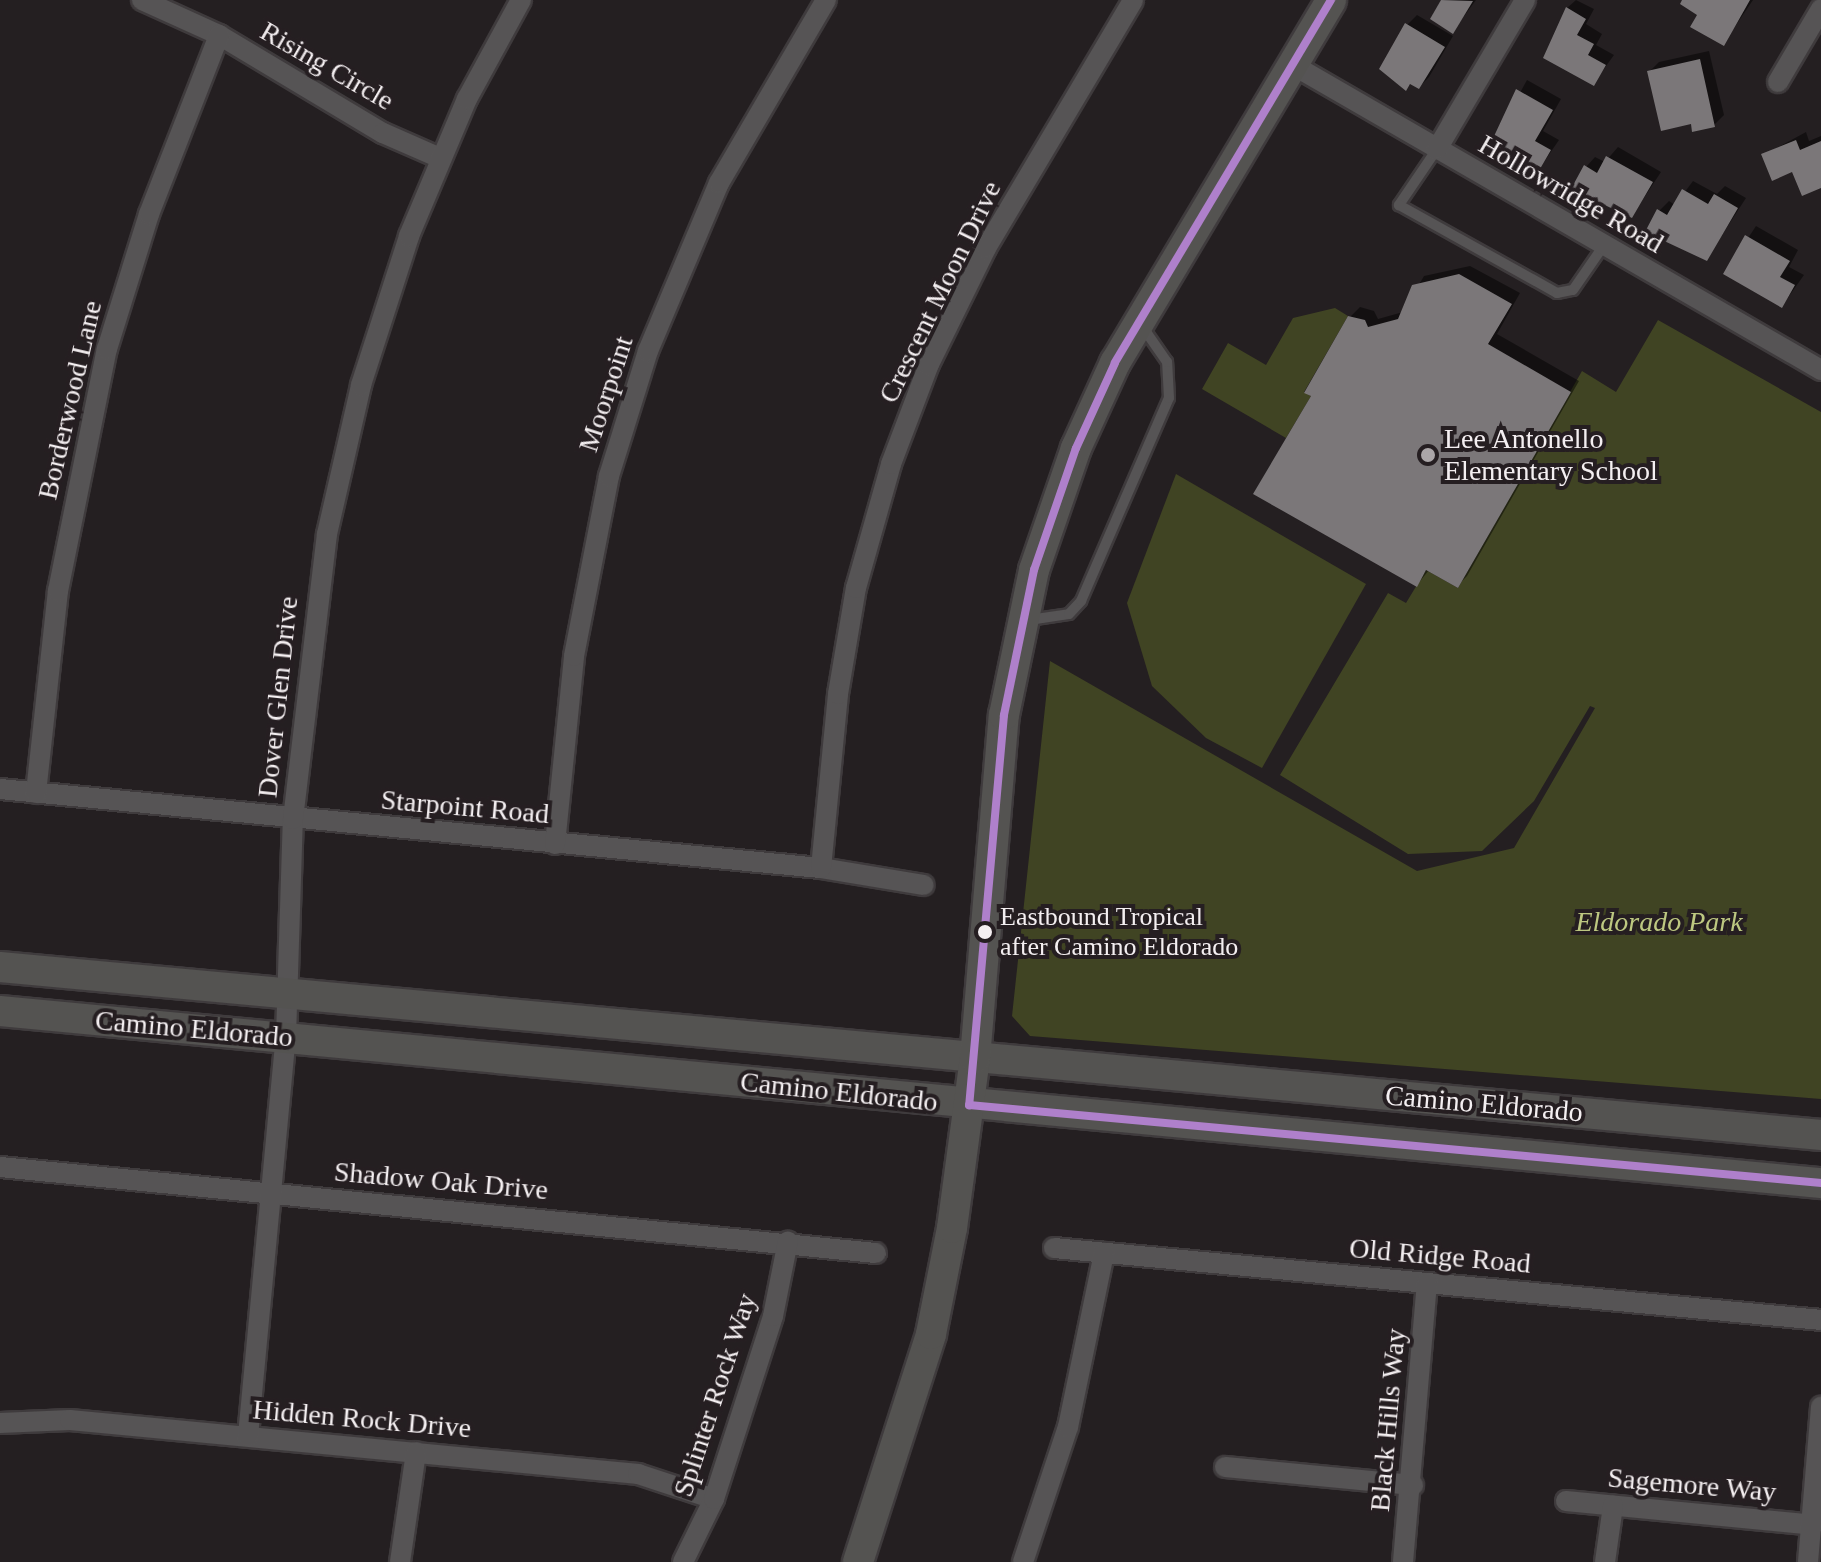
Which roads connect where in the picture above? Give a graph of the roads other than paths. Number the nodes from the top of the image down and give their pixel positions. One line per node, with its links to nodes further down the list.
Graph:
1 (142, 0): 8 (street, Rising Circle)
2 (521, 0): 12 (street, Dover Glen Drive)
3 (826, 0): 20 (street, Moorpoint)
4 (1133, 0): 21 (street, Crescent Moon Drive)
5 (1331, 0): 9 (main road)
6 (1525, 0): 11 (street)
7 (1821, 9): 10 (street)
8 (219, 35): 12 (street, Rising Circle); 18 (street, Borderwood Lane)
9 (1293, 65): 11 (street, Hollowridge Road); 14 (main road)
10 (1778, 82)
11 (1437, 149): 13 (street, Hollowridge Road); 13 (lane)
12 (440, 158): 19 (street, Dover Glen Drive)
13 (1604, 245): 15 (street, Hollowridge Road)
14 (1139, 322): 16 (main road); 16 (lane)
15 (1821, 370)
16 (1023, 621): 27 (main road)
17 (0, 789): 18 (street, Starpoint Road)
18 (36, 793): 19 (street, Starpoint Road)
19 (293, 819): 20 (street, Starpoint Road); 24 (street, Dover Glen Drive)
20 (555, 844): 21 (street, Starpoint Road)
21 (821, 868): 22 (street, Starpoint Road)
22 (924, 885)
23 (0, 967): 24 (main road, Camino Eldorado)
24 (288, 993): 26 (street, Dover Glen Drive); 27 (main road, Camino Eldorado)
25 (0, 1011): 26 (main road, Camino Eldorado)
26 (286, 1037): 28 (main road, Camino Eldorado); 32 (street, Dover Glen Drive)
27 (975, 1058): 28 (main road); 29 (main road, Camino Eldorado)
28 (969, 1105): 31 (main road, Camino Eldorado); 51 (main road)
29 (1821, 1135)
30 (0, 1167): 32 (street, Shadow Oak Drive)
31 (1821, 1183)
32 (271, 1193): 33 (street, Shadow Oak Drive); 41 (street, Dover Glen Drive)
33 (788, 1241): 35 (street, Shadow Oak Drive); 45 (street, Splinter Rock Way)
34 (1054, 1248): 36 (street, Old Ridge Road)
35 (876, 1253)
36 (1104, 1253): 37 (street, Old Ridge Road); 52 (street)
37 (1427, 1283): 38 (street, Old Ridge Road); 44 (street, Black Hills Way)
38 (1821, 1320)
39 (1821, 1407): 48 (street)
40 (0, 1423): 41 (street, Hidden Rock Drive)
41 (248, 1436): 42 (street, Hidden Rock Drive)
42 (416, 1452): 45 (street, Hidden Rock Drive); 49 (street)
43 (1225, 1467): 44 (street)
44 (1413, 1485): 53 (street, Black Hills Way)
45 (714, 1499): 50 (street, Splinter Rock Way)
46 (1566, 1501): 47 (street, Sagemore Way)
47 (1613, 1506): 48 (street, Sagemore Way); 54 (street)
48 (1813, 1525): 55 (street)
49 (400, 1562)
50 (683, 1562)
51 (858, 1562)
52 (1023, 1562)
53 (1403, 1562)
54 (1605, 1562)
55 (1808, 1562)

